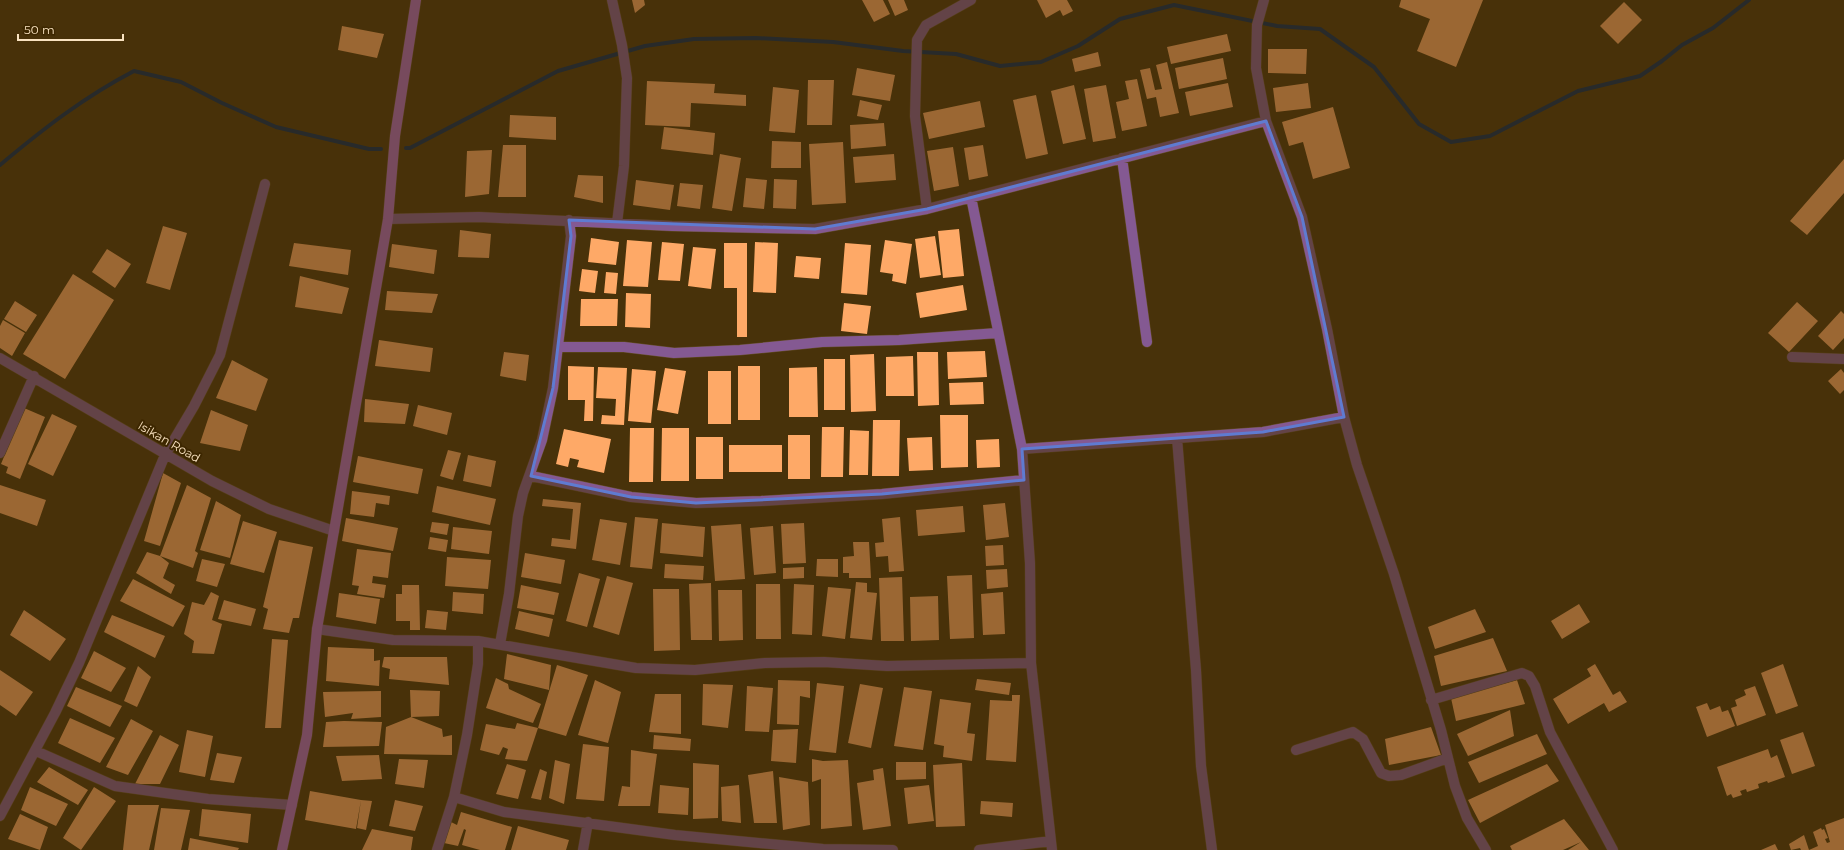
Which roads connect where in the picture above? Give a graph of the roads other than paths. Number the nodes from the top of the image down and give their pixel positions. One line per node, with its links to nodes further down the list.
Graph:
1 (416, 0): 10 (street)
2 (612, 0): 12 (street)
3 (971, 0): 9 (street)
4 (1264, 0): 5 (street)
5 (1266, 121): 6 (street); 20 (street)
6 (1122, 158): 8 (street); 14 (street)
7 (265, 184): 24 (street)
8 (970, 197): 9 (street); 13 (street)
9 (927, 209): 12 (street)
10 (388, 219): 11 (street); 27 (street)
11 (569, 220): 12 (street); 15 (street)
12 (617, 223)
13 (998, 333): 15 (street); 22 (street)
14 (1147, 342)
15 (558, 347): 25 (street)
16 (1792, 357): 18 (street)
17 (0, 358): 19 (street, Isikan Road)
18 (1844, 358)
19 (34, 376): 23 (street); 24 (street, Isikan Road)
20 (1344, 417): 21 (street); 32 (street)
21 (1177, 438): 22 (street); 46 (street)
22 (1022, 449): 26 (street)
23 (0, 453)
24 (165, 455): 27 (street, Isikan Road); 34 (street)
25 (530, 476): 26 (street); 30 (street)
26 (1024, 480): 31 (street)
27 (334, 531): 28 (street)
28 (317, 629): 29 (street); 37 (street)
29 (478, 642): 30 (street); 36 (street)
30 (500, 644): 31 (street)
31 (1031, 663): 40 (street)
32 (1431, 700): 35 (street); 48 (street)
33 (1296, 750): 35 (street)
34 (36, 751): 37 (street); 38 (street)
35 (1448, 758): 47 (street)
36 (454, 797): 39 (street); 42 (street)
37 (292, 805): 41 (street)
38 (0, 816)
39 (588, 822): 43 (street); 44 (street)
40 (1051, 846): 45 (street)
41 (282, 850)
42 (437, 850)
43 (583, 850)
44 (893, 850)
45 (980, 850)
46 (1212, 850)
47 (1486, 850)
48 (1613, 850)

